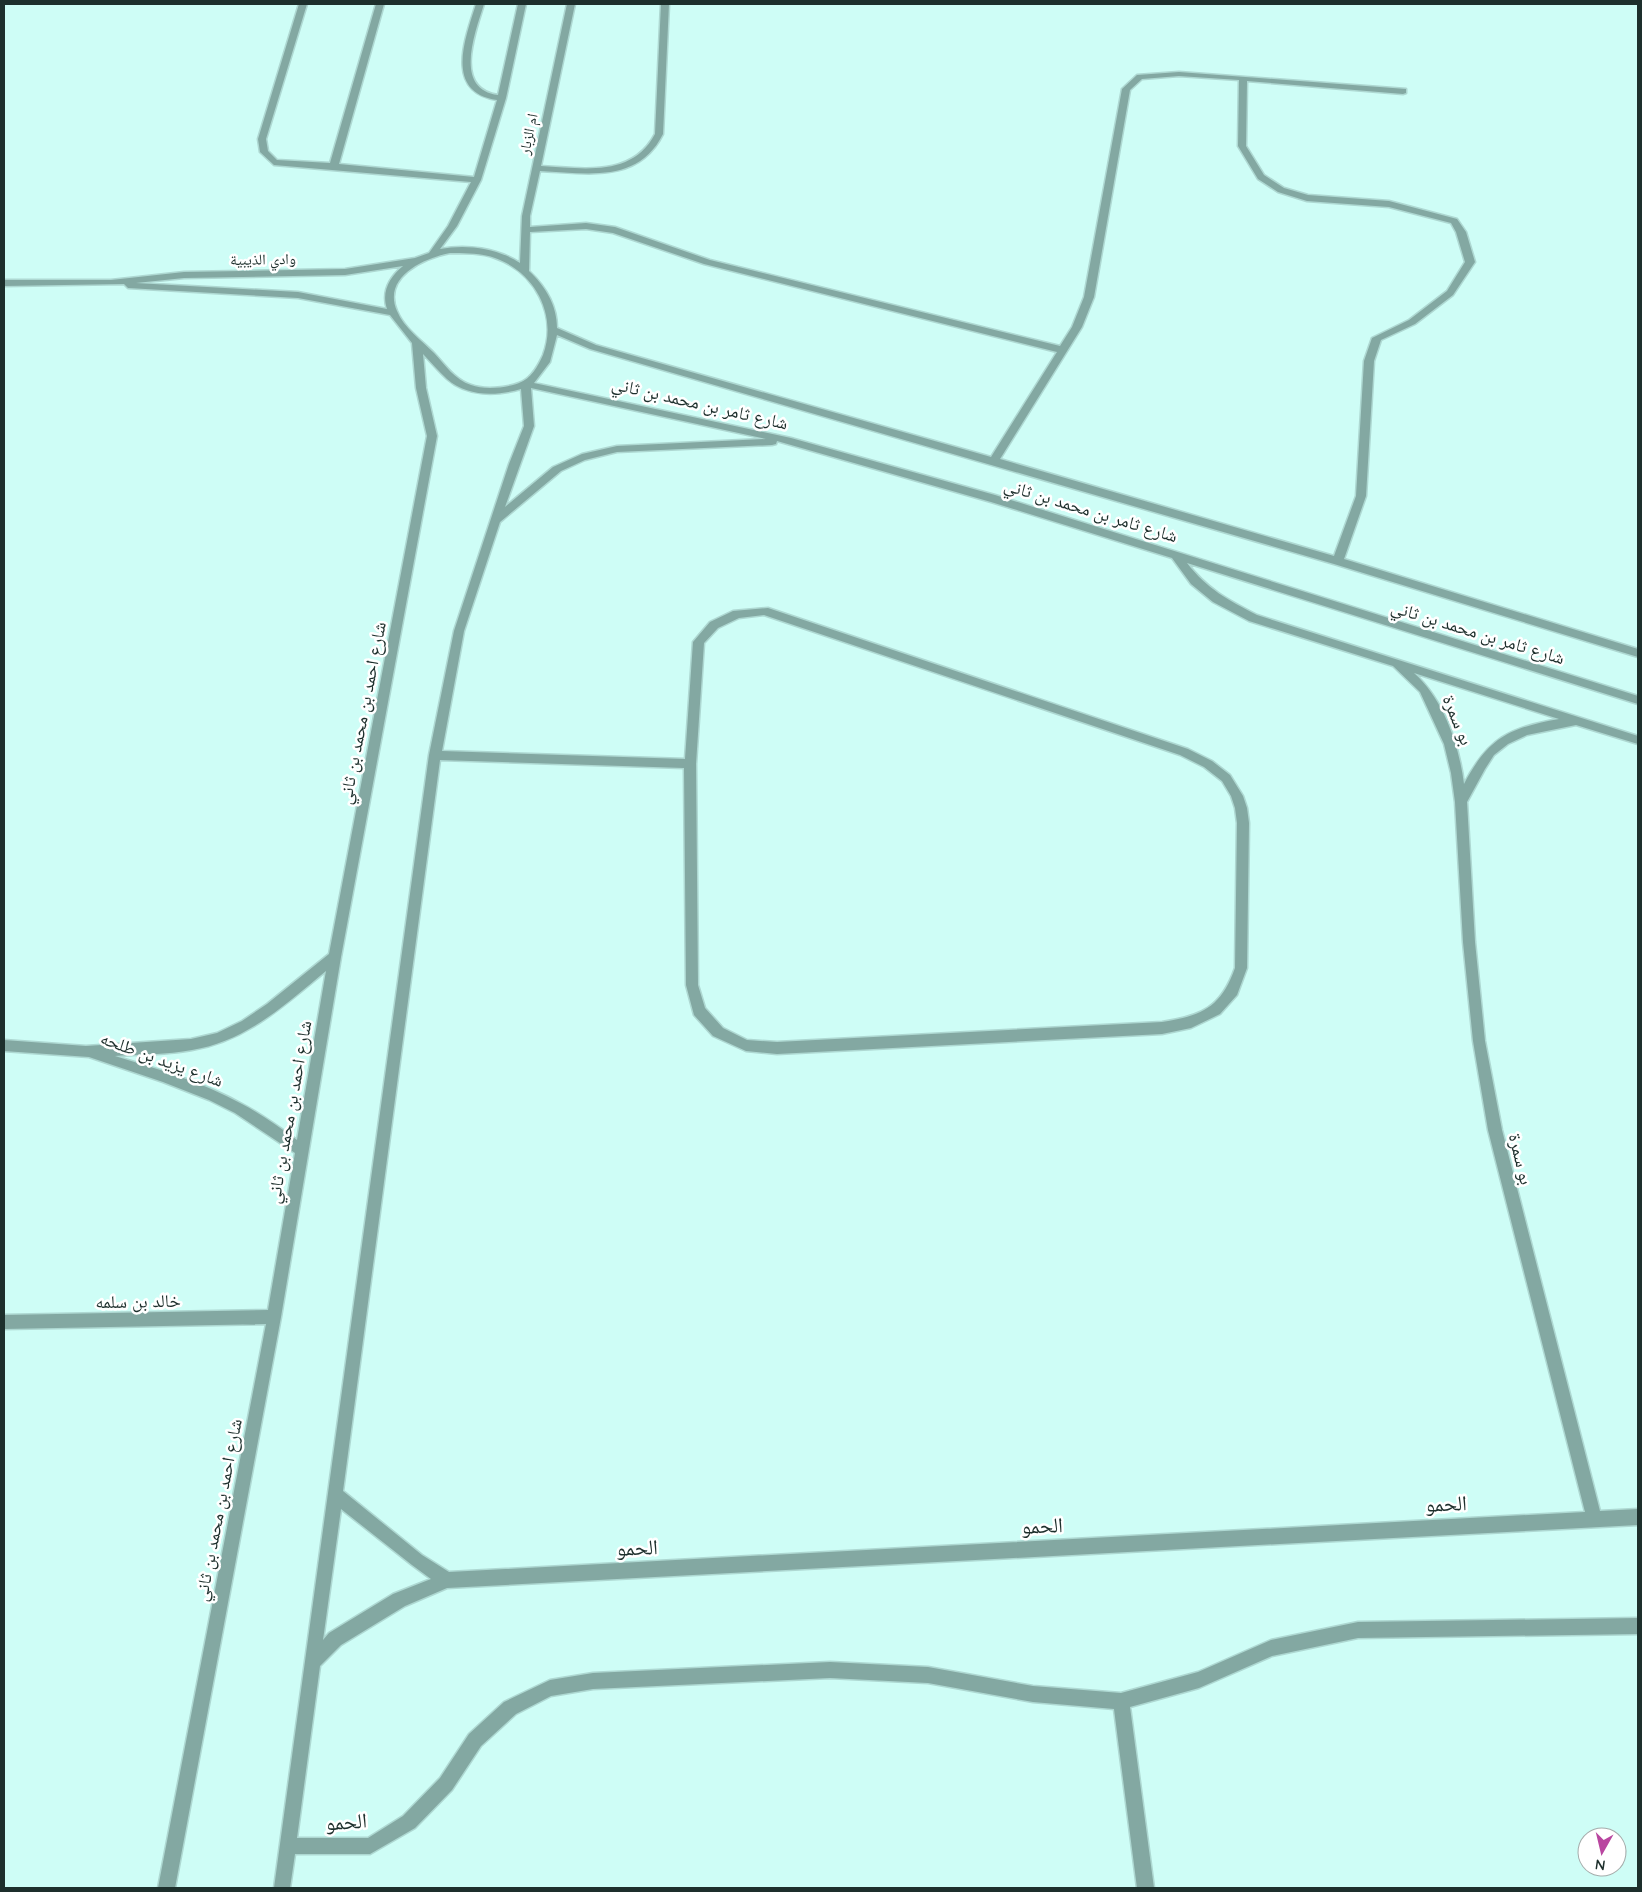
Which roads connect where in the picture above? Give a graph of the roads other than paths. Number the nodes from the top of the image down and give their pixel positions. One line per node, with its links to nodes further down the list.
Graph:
1 (303, 4): 10 (street)
2 (380, 4): 10 (street)
3 (480, 4): 9 (street)
4 (522, 4): 9 (street, ام الزبار)
5 (571, 4): 11 (street, ام الزبار)
6 (665, 4): 11 (street)
7 (1243, 78): 8 (street); 22 (street); 28 (street)
8 (1403, 91)
9 (502, 98): 12 (street, ام الزبار)
10 (334, 166): 12 (street)
11 (535, 168): 13 (street, ام الزبار)
12 (477, 180): 14 (street, ام الزبار)
13 (525, 230): 16 (street, ام الزبار); 22 (street)
14 (433, 253): 15 (street); 16 (street)
15 (415, 261): 18 (street, وادي الذيبية); 19 (street)
16 (524, 272): 20 (street)
17 (4, 283): 18 (street, وادي الذيبية)
18 (111, 283): 19 (street, وادي الذيبية)
19 (393, 313): 21 (street)
20 (552, 329): 23 (street); 25 (street, شارع ثامر بن محمد بن ثاني)
21 (416, 342): 23 (street); 37 (street, شارع احمد بن محمد بن ثاني)
22 (1062, 350): 25 (street)
23 (526, 384): 24 (street, شارع ثامر بن محمد بن ثاني); 26 (street)
24 (791, 441): 26 (street); 27 (street, شارع ثامر بن محمد بن ثاني)
25 (994, 461): 28 (street, شارع ثامر بن محمد بن ثاني)
26 (496, 522): 34 (street)
27 (1175, 555): 30 (street); 31 (street, شارع ثامر بن محمد بن ثاني)
28 (1338, 561): 29 (street, شارع ثامر بن محمد بن ثاني)
29 (1638, 653)
30 (1397, 664): 32 (street); 36 (street, بو سمرة)
31 (1638, 700)
32 (1574, 720): 33 (street); 36 (street, بو سمرة)
33 (1638, 740)
34 (435, 755): 35 (street); 43 (street)
35 (690, 764): 35 (street)
36 (1461, 802): 45 (street, بو سمرة)
37 (335, 957): 39 (street, شارع يزيد بن طلحه); 40 (street, شارع احمد بن محمد بن ثاني)
38 (4, 1044): 39 (street, شارع يزيد بن طلحه)
39 (86, 1052): 40 (street, شارع يزيد بن طلحه)
40 (301, 1150): 41 (street, شارع احمد بن محمد بن ثاني)
41 (274, 1317): 42 (street, خالد بن سلمه); 51 (street, شارع احمد بن محمد بن ثاني)
42 (4, 1322)
43 (336, 1495): 46 (street); 48 (street)
44 (1638, 1517): 45 (street, الحمو)
45 (1594, 1518): 46 (street, الحمو)
46 (448, 1580): 48 (street, الحمو)
47 (1638, 1626): 49 (street, الحمو)
48 (312, 1663): 50 (street)
49 (1121, 1701): 50 (street, الحمو); 53 (street)
50 (289, 1846): 52 (street)
51 (166, 1888)
52 (282, 1888)
53 (1146, 1888)

